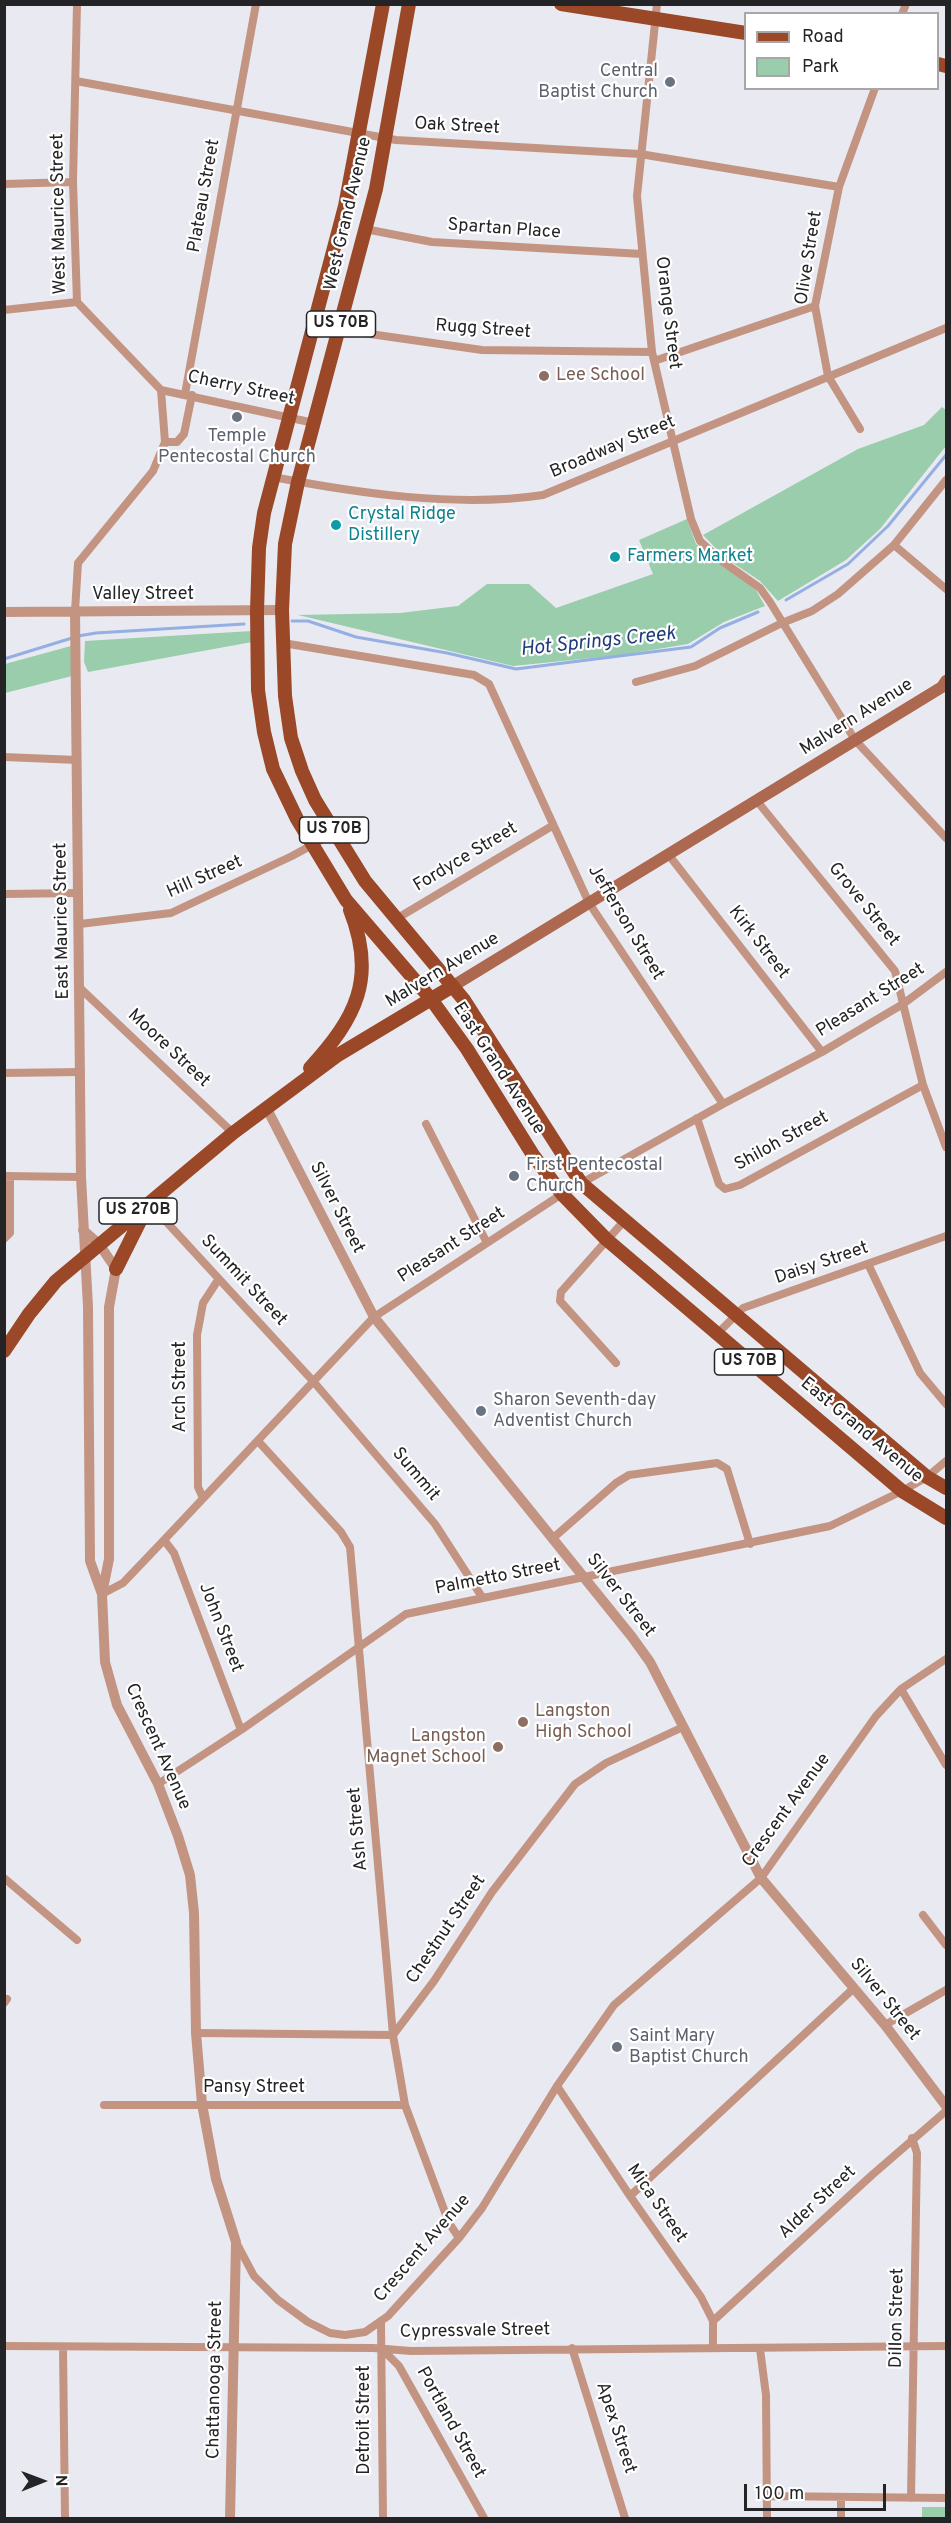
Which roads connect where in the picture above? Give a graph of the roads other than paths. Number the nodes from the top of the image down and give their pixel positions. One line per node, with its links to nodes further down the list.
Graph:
1 (77, 4): 8 (street, West Maurice Street)
2 (256, 4): 10 (street, Plateau Street)
3 (382, 4): 11 (main road, West Grand Avenue / US 70B)
4 (409, 4): 12 (main road, West Grand Avenue / US 70B)
5 (561, 4): 6 (main road)
6 (656, 11): 7 (main road); 13 (street, Orange Street)
7 (744, 33)
8 (76, 81): 10 (street, Oak Street); 14 (street, West Maurice Street)
9 (874, 90): 16 (street, Olive Street)
10 (238, 111): 11 (street, Oak Street); 28 (street, Plateau Street)
11 (360, 134): 12 (street, Oak Street); 22 (main road, West Grand Avenue / US 70B)
12 (386, 138): 13 (street, Oak Street); 17 (main road, West Grand Avenue / US 70B)
13 (640, 154): 16 (street, Oak Street); 18 (street, Orange Street)
14 (73, 182): 15 (street); 19 (street, West Maurice Street)
15 (4, 184)
16 (839, 187): 20 (street, Olive Street)
17 (365, 229): 18 (street, Spartan Place); 24 (main road, West Grand Avenue / US 70B)
18 (642, 254): 25 (street, Orange Street)
19 (77, 302): 21 (street); 27 (street, West Maurice Street)
20 (815, 306): 25 (street, Rugg Street); 26 (street, Olive Street)
21 (4, 310)
22 (314, 326): 24 (street, Rugg Street); 29 (main road, West Grand Avenue / US 70B)
23 (946, 328): 26 (street, Broadway Street)
24 (340, 330): 25 (street, Rugg Street); 30 (main road, West Grand Avenue / US 70B)
25 (653, 356): 32 (street, Orange Street)
26 (828, 376): 31 (street, Olive Street); 32 (street, Broadway Street)
27 (161, 390): 28 (street, Cherry Street); 33 (street)
28 (189, 395): 29 (street, Cherry Street); 33 (street, Plateau Street)
29 (289, 416): 30 (street, Cherry Street); 34 (main road, West Grand Avenue / US 70B)
30 (314, 423): 36 (main road, West Grand Avenue / US 70B)
31 (860, 429)
32 (673, 441): 36 (street, Broadway Street); 43 (street, Orange Street)
33 (165, 442): 40 (street)
34 (273, 477): 36 (street, Broadway Street); 41 (main road, West Grand Avenue / US 70B)
35 (946, 480): 37 (street)
36 (298, 482): 39 (main road, West Grand Avenue / US 70B)
37 (894, 544): 38 (street); 43 (street)
38 (946, 589)
39 (282, 610): 41 (street, Valley Street); 44 (main road, West Grand Avenue / US 70B)
40 (75, 611): 41 (street, Valley Street); 42 (street, Valley Street); 49 (street, East Maurice Street)
41 (257, 611): 54 (main road, East Grand Avenue / US 70B)
42 (4, 612)
43 (782, 622): 45 (street); 47 (street, Orange Street)
44 (283, 643): 51 (street, Jefferson Street); 52 (main road, East Grand Avenue / US 70B)
45 (636, 682)
46 (945, 686): 47 (main road, Malvern Avenue)
47 (855, 741): 50 (main road, Malvern Avenue); 53 (street, Orange Street)
48 (4, 757): 49 (street)
49 (78, 760): 56 (street, East Maurice Street)
50 (757, 801): 55 (main road, Malvern Avenue); 66 (street, Grove Street)
51 (552, 826): 59 (street, Jefferson Street); 60 (street, Fordyce Street)
52 (336, 832): 54 (street, Hill Street); 60 (main road, East Grand Avenue / US 70B)
53 (946, 838)
54 (312, 846): 58 (main road, East Grand Avenue / US 70B); 61 (street, Hill Street)
55 (668, 854): 59 (main road, Malvern Avenue); 67 (street, Kirk Street)
56 (80, 893): 57 (street); 61 (street, East Maurice Street)
57 (4, 894)
58 (346, 900): 65 (main road, East Grand Avenue / US 70B); 71 (main road, US 270B)
59 (589, 903): 63 (main road, Malvern Avenue); 72 (street, Jefferson Street)
60 (396, 919): 63 (main road, East Grand Avenue / US 70B)
61 (80, 924): 64 (street, East Maurice Street)
62 (946, 972): 66 (street, Pleasant Street)
63 (453, 986): 65 (main road, Malvern Avenue / US 270B); 80 (main road, East Grand Avenue / US 70B)
64 (81, 988): 68 (street, East Maurice Street); 76 (street, Moore Street)
65 (431, 999): 71 (main road, Malvern Avenue / US 270B); 81 (main road, East Grand Avenue / US 70B)
66 (903, 1004): 67 (street, Pleasant Street); 70 (street, Grove Street)
67 (822, 1052): 72 (street, Pleasant Street)
68 (81, 1072): 69 (street); 79 (street, East Maurice Street)
69 (4, 1073)
70 (923, 1085): 74 (street, Shiloh Street); 77 (street, Grove Street)
71 (290, 1089): 73 (main road, Malvern Avenue / US 270B)
72 (723, 1104): 74 (street, Pleasant Street)
73 (267, 1107): 76 (main road, Malvern Avenue / US 270B); 97 (street, Silver Street)
74 (697, 1118): 80 (street, Pleasant Street)
75 (426, 1124): 88 (street)
76 (233, 1133): 82 (main road, Malvern Avenue / US 270B)
77 (946, 1147)
78 (8, 1176): 79 (street); 86 (street)
79 (81, 1177): 84 (street, East Maurice Street)
80 (581, 1183): 81 (street, Pleasant Street); 83 (main road, East Grand Avenue / US 70B)
81 (562, 1194): 87 (main road, East Grand Avenue / US 70B); 88 (street, Pleasant Street)
82 (149, 1203): 89 (main road, Malvern Avenue / US 270B); 92 (main road); 93 (street, Summit Street)
83 (624, 1221): 87 (street); 96 (main road, East Grand Avenue / US 70B)
84 (83, 1230): 89 (street); 90 (street, East Maurice Street)
85 (946, 1236): 91 (street, Daisy Street)
86 (4, 1239)
87 (606, 1239): 98 (main road, East Grand Avenue / US 70B); 100 (street)
88 (487, 1243): 97 (street, Pleasant Street)
89 (99, 1244): 90 (main road, Malvern Avenue / US 270B); 92 (street)
90 (85, 1255): 94 (street, Crescent Avenue); 99 (main road, Malvern Avenue / US 270B)
91 (869, 1266): 96 (street, Daisy Street); 102 (street)
92 (116, 1269): 95 (street, Crescent Avenue)
93 (218, 1280): 101 (street, Summit Street); 110 (street, Arch Street)
94 (88, 1307): 95 (street); 103 (street, Crescent Avenue)
95 (109, 1307): 104 (street, Crescent Avenue)
96 (735, 1314): 98 (street, Daisy Street); 107 (main road, East Grand Avenue / US 70B)
97 (374, 1317): 101 (street, Pleasant Street); 112 (street, Silver Street)
98 (717, 1334): 109 (main road, East Grand Avenue / US 70B)
99 (4, 1351)
100 (616, 1363)
101 (314, 1381): 105 (street, Pleasant Street); 117 (street, Summit)
102 (946, 1404)
103 (88, 1440): 104 (street); 116 (street, Crescent Avenue)
104 (109, 1440): 116 (street, Crescent Avenue)
105 (258, 1441): 110 (street, Pleasant Street); 118 (street, Ash Street)
106 (946, 1461): 107 (street, Palmetto Street)
107 (927, 1477): 108 (main road, East Grand Avenue / US 70B); 109 (street, Palmetto Street)
108 (946, 1488)
109 (902, 1491): 111 (main road, East Grand Avenue / US 70B); 114 (street, Palmetto Street)
110 (203, 1498): 113 (street, Pleasant Street)
111 (946, 1518)
112 (552, 1539): 114 (street); 115 (street, Silver Street)
113 (164, 1540): 116 (street, Pleasant Street); 122 (street, John Street)
114 (750, 1544): 115 (street, Palmetto Street)
115 (584, 1577): 117 (street, Palmetto Street); 121 (street, Silver Street)
116 (102, 1594): 124 (street, Crescent Avenue)
117 (482, 1597): 118 (street, Palmetto Street)
118 (360, 1644): 122 (street, Palmetto Street); 134 (street, Ash Street)
119 (946, 1659): 120 (street, Crescent Avenue)
120 (901, 1689): 123 (street); 126 (street, Crescent Avenue)
121 (682, 1727): 126 (street, Silver Street); 134 (street, Chestnut Street)
122 (240, 1730): 124 (street, Palmetto Street)
123 (946, 1765)
124 (158, 1784): 133 (street, Crescent Avenue)
125 (4, 1878): 128 (street)
126 (761, 1878): 130 (street, Silver Street); 135 (street, Crescent Avenue)
127 (923, 1915): 129 (street)
128 (77, 1940)
129 (946, 1945)
130 (854, 1988): 132 (street, Silver Street); 142 (street)
131 (946, 1990): 132 (street)
132 (885, 2025): 139 (street, Silver Street)
133 (196, 2033): 134 (street); 136 (street, Crescent Avenue)
134 (393, 2035): 138 (street, Ash Street)
135 (557, 2086): 142 (street, Mica Street); 143 (street, Crescent Avenue)
136 (202, 2104): 137 (street, Pansy Street); 138 (street, Pansy Street); 144 (street, Crescent Avenue)
137 (104, 2105)
138 (405, 2106): 143 (street, Ash Street)
139 (946, 2106)
140 (946, 2111): 141 (street, Alder Street)
141 (912, 2138): 145 (street, Alder Street); 150 (street, Dillon Street)
142 (630, 2196): 145 (street, Mica Street)
143 (459, 2238): 146 (street, Crescent Avenue)
144 (236, 2242): 146 (street, Crescent Avenue); 152 (street, Chattanooga Street)
145 (713, 2320): 148 (street, Mica Street)
146 (381, 2321): 154 (street, Detroit Street)
147 (4, 2346): 151 (street, Cypressvale Street)
148 (713, 2346): 153 (street, Cypressvale Street); 155 (street, Cypressvale Street)
149 (946, 2346): 150 (street, Cypressvale Street)
150 (915, 2347): 155 (street, Cypressvale Street); 158 (street, Dillon Street)
151 (63, 2348): 152 (street, Cypressvale Street); 160 (street)
152 (232, 2348): 154 (street, Cypressvale Street); 161 (street, Chattanooga Street)
153 (572, 2348): 154 (street, Cypressvale Street); 164 (street, Apex Street)
154 (381, 2349): 162 (street, Detroit Street); 163 (street, Portland Street)
155 (760, 2349): 156 (street)
156 (767, 2496): 157 (street); 165 (street)
157 (841, 2497): 158 (street); 166 (street)
158 (911, 2498): 159 (street)
159 (946, 2498)
160 (65, 2518)
161 (230, 2518)
162 (382, 2518)
163 (481, 2518)
164 (625, 2518)
165 (767, 2518)
166 (841, 2518)

